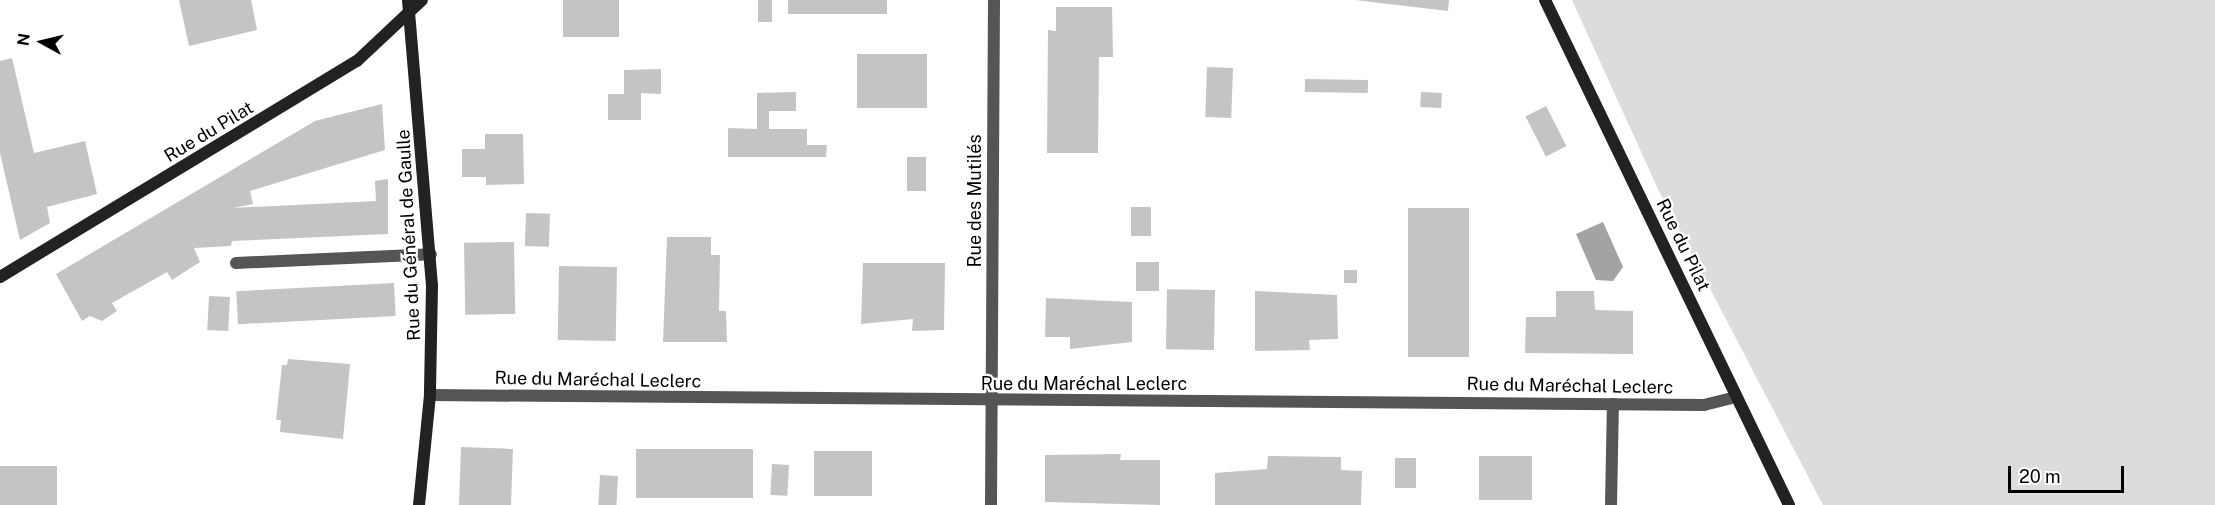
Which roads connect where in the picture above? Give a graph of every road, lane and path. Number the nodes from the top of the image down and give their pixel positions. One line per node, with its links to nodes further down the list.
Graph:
1 (422, 0): 4 (main road, Rue du Pilat)
2 (994, 0): 10 (street, Rue des Mutilés)
3 (1545, 0): 9 (main road, Rue du Pilat)
4 (408, 6): 5 (main road, Rue du Général de Gaulle); 7 (main road, Rue du Pilat)
5 (430, 254): 6 (street); 8 (main road, Rue du Général de Gaulle)
6 (236, 263)
7 (0, 277)
8 (430, 395): 10 (street, Rue du Maréchal Leclerc); 12 (main road, Rue du Général de Gaulle)
9 (1736, 397): 11 (street, Rue du Maréchal Leclerc); 15 (main road, Rue du Pilat)
10 (993, 401): 11 (street, Rue du Maréchal Leclerc); 13 (street, Rue des Mutilés)
11 (1612, 404): 14 (street)
12 (419, 505)
13 (991, 505)
14 (1611, 505)
15 (1789, 505)

